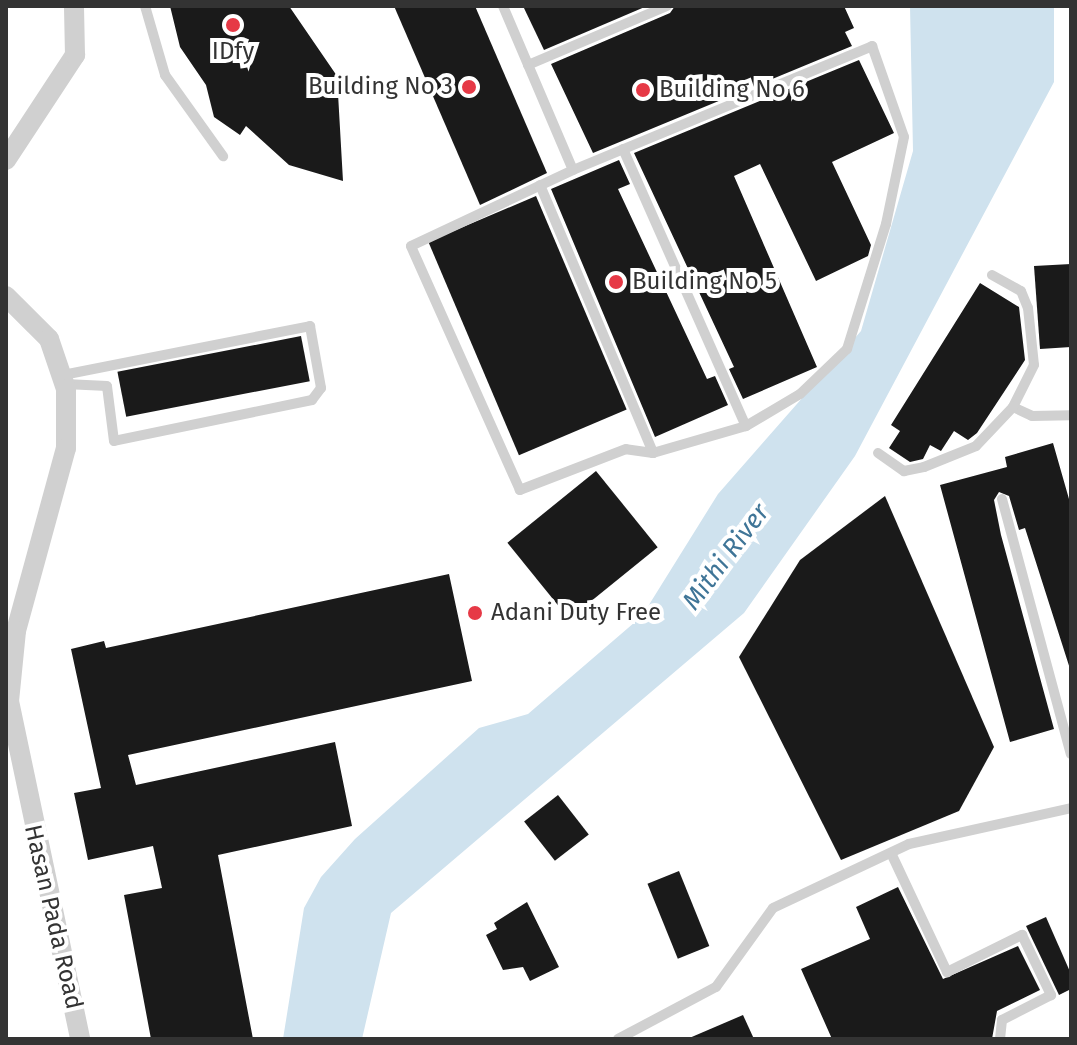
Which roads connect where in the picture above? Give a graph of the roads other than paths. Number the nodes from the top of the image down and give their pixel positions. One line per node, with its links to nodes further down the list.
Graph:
1 (74, 6): 8 (street)
2 (145, 6): 7 (lane)
3 (503, 6): 5 (lane)
4 (667, 6): 5 (lane)
5 (528, 65): 9 (lane)
6 (623, 149): 9 (lane); 16 (lane); 16 (lane)
7 (223, 156)
8 (6, 160)
9 (571, 165): 10 (lane)
10 (540, 185): 17 (lane); 17 (lane)
11 (992, 275): 14 (lane)
12 (6, 296): 13 (street, Hasan Pada Road)
13 (64, 379): 13 (lane); 20 (street, Hasan Pada Road)
14 (1013, 407): 15 (lane); 18 (lane)
15 (1071, 415)
16 (746, 426): 17 (lane)
17 (653, 453)
18 (878, 453)
19 (1002, 499): 22 (lane)
20 (16, 593): 21 (street, Hasan Pada Road)
21 (9, 736): 25 (street, Hasan Pada Road)
22 (1071, 754)
23 (1071, 808): 24 (lane)
24 (891, 853): 26 (lane); 27 (lane)
25 (80, 1039)
26 (618, 1039)
27 (1000, 1039)

